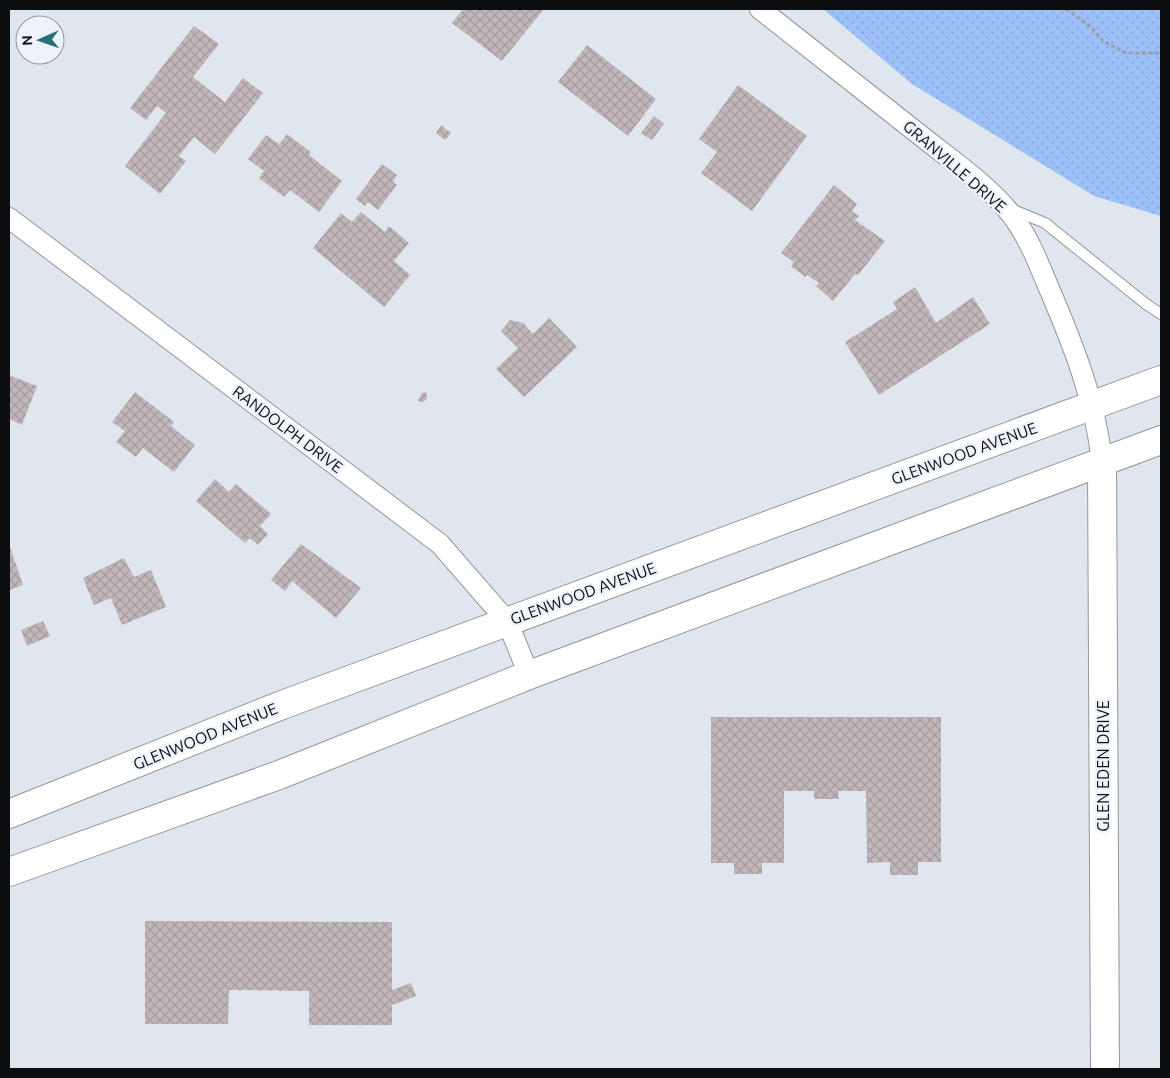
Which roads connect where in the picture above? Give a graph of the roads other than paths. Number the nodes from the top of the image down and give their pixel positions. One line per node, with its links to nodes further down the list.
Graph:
1 (760, 9): 2 (street, GRANVILLE DRIVE)
2 (1004, 206): 4 (lane); 6 (street, GRANVILLE DRIVE)
3 (9, 218): 9 (street, RANDOLPH DRIVE)
4 (1161, 314)
5 (1161, 380): 6 (main road, GLENWOOD AVENUE)
6 (1092, 406): 8 (street, GRANVILLE DRIVE); 9 (main road, GLENWOOD AVENUE)
7 (1161, 440): 8 (main road)
8 (1102, 463): 10 (main road); 13 (main road, GLEN EDEN DRIVE)
9 (506, 621): 10 (street, RANDOLPH DRIVE); 11 (main road, GLENWOOD AVENUE)
10 (529, 675): 12 (main road)
11 (9, 814)
12 (9, 872)
13 (1105, 1069)

